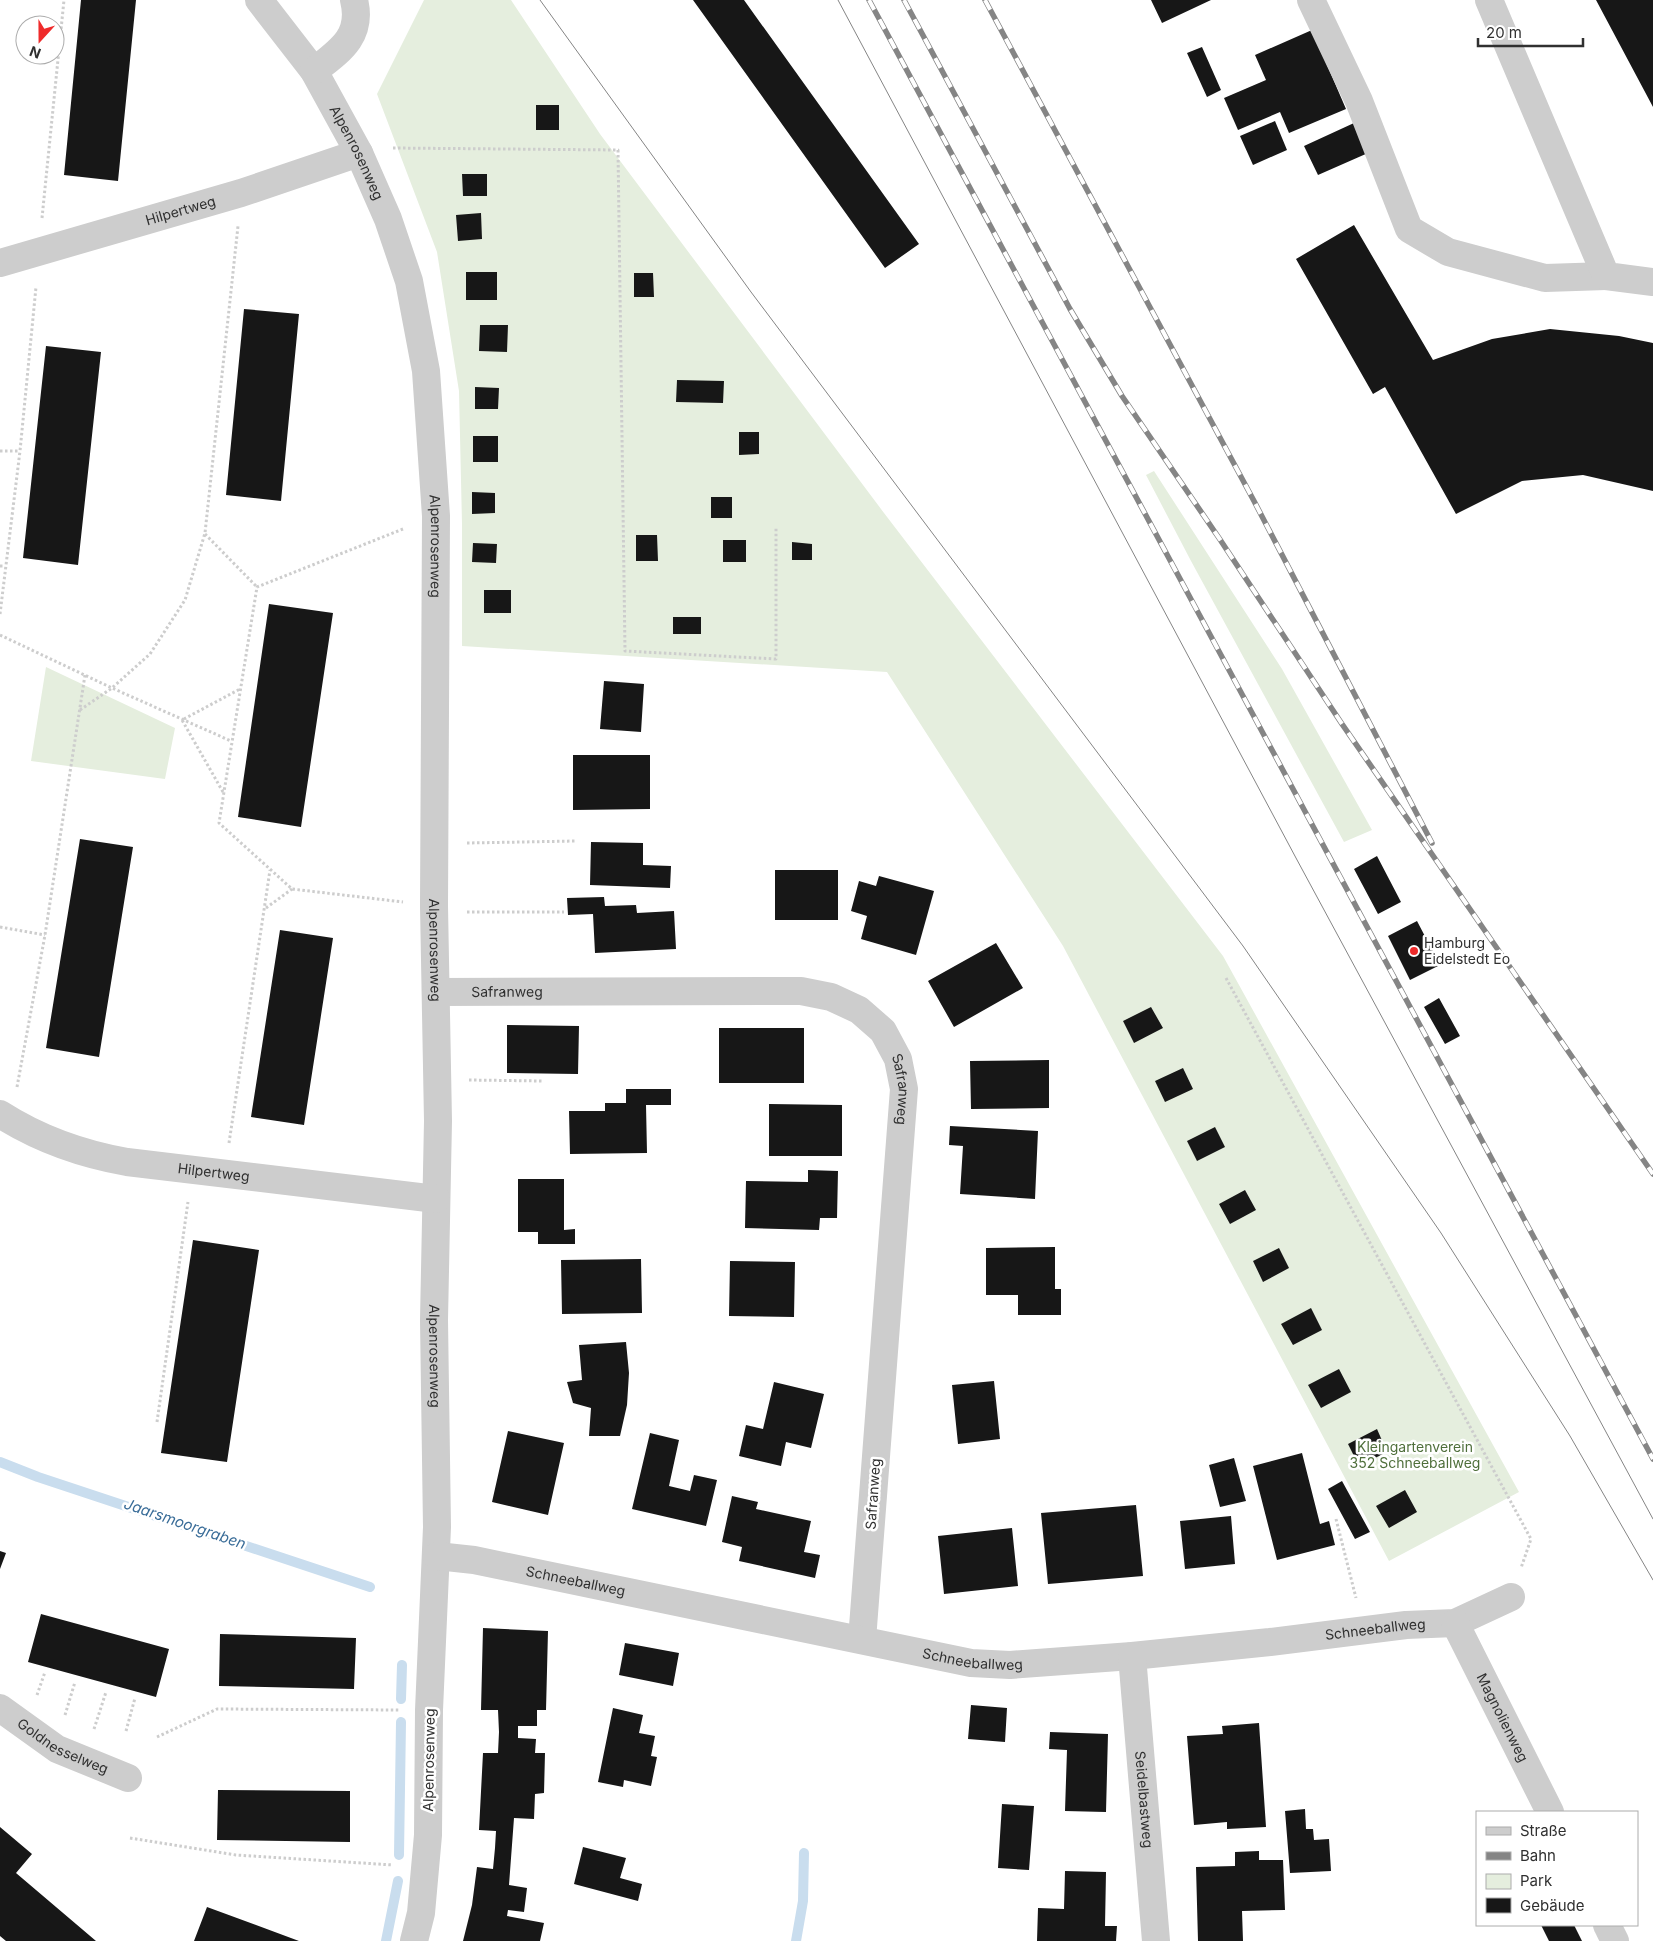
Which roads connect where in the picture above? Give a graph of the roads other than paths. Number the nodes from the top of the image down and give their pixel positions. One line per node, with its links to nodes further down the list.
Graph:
1 (259, 0): 5 (street, Alpenrosenweg)
2 (354, 0): 5 (street)
3 (1310, 0): 8 (street)
4 (1489, 0): 8 (street)
5 (314, 70): 6 (street, Alpenrosenweg)
6 (359, 153): 7 (street, Hilpertweg); 10 (street, Alpenrosenweg)
7 (0, 263)
8 (1606, 276): 9 (street)
9 (1653, 282)
10 (436, 992): 12 (street, Alpenrosenweg); 16 (street, Safranweg)
11 (8, 1104): 12 (street, Hilpertweg)
12 (436, 1199): 13 (street, Alpenrosenweg)
13 (437, 1556): 16 (street, Schneeballweg); 22 (street, Alpenrosenweg)
14 (1511, 1598): 15 (street, Schneeballweg)
15 (1456, 1623): 17 (street, Schneeballweg); 20 (street, Magnolienweg)
16 (862, 1640): 17 (street, Schneeballweg)
17 (1132, 1656): 23 (street, Seidelbastweg)
18 (0, 1708): 19 (street, Goldnesselweg)
19 (128, 1778)
20 (1550, 1811)
21 (1608, 1926): 24 (street)
22 (414, 1941)
23 (1156, 1941)
24 (1615, 1941)

